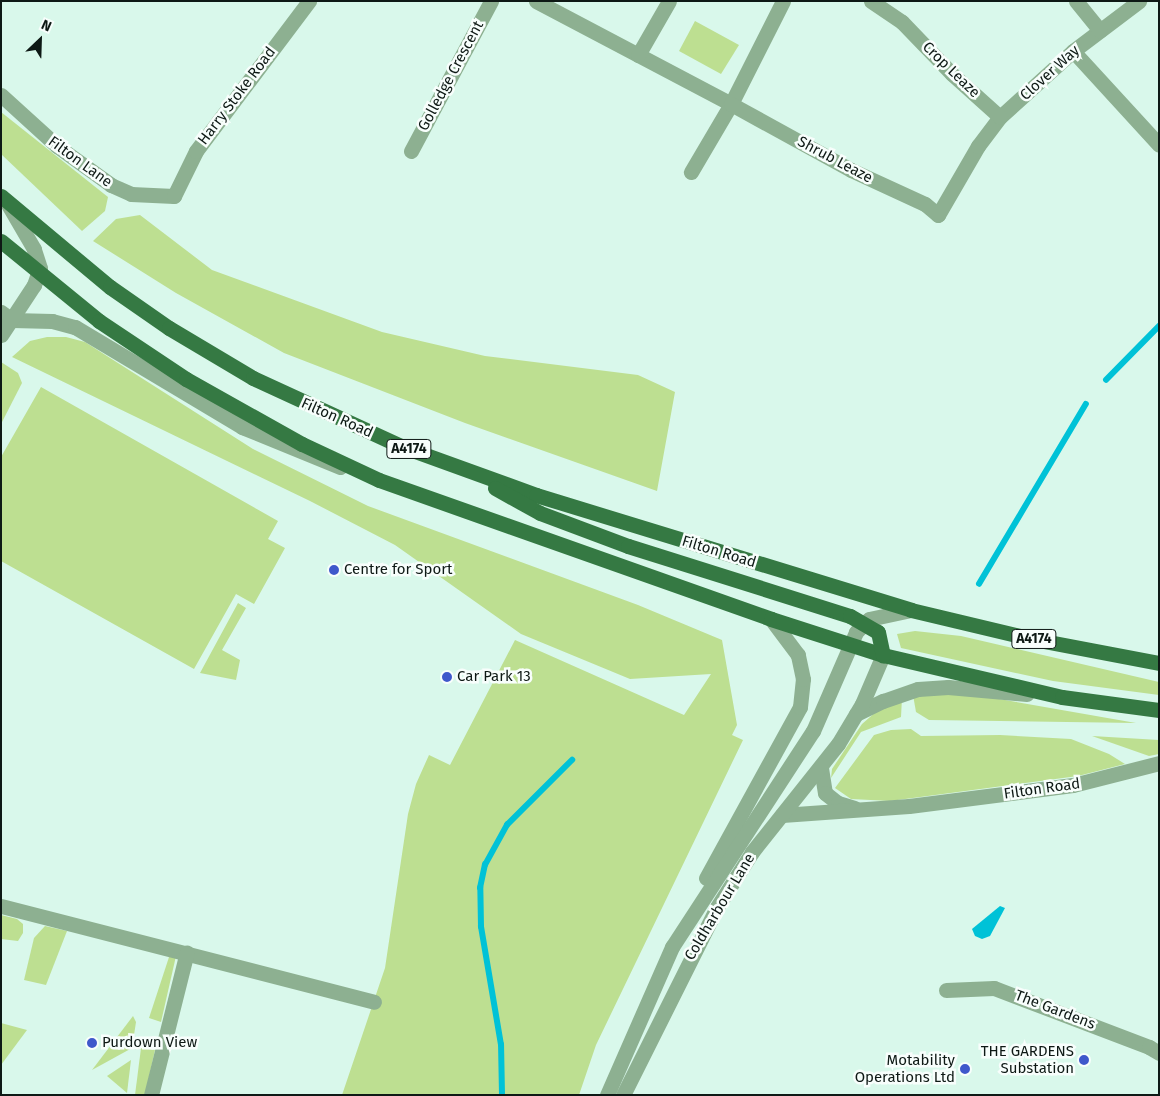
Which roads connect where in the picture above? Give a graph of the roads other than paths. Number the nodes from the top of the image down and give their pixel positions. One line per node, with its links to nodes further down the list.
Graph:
1 (309, 1): 18 (street, Harry Stoke Road)
2 (491, 1): 16 (street, Golledge Crescent)
3 (536, 1): 11 (street, Shrub Leaze)
4 (669, 1): 11 (street)
5 (783, 1): 13 (street)
6 (871, 1): 14 (street, Crop Leaze)
7 (1076, 1): 9 (street)
8 (1139, 1): 9 (street, Clover Way)
9 (1100, 31): 10 (street, Clover Way)
10 (1073, 51): 14 (street, Clover Way); 15 (street)
11 (638, 55): 13 (street, Shrub Leaze)
12 (1, 95): 18 (street, Filton Lane)
13 (731, 104): 17 (street); 20 (street, Shrub Leaze)
14 (1000, 117): 20 (street, Clover Way)
15 (1159, 145)
16 (412, 150)
17 (691, 172)
18 (174, 196)
19 (3, 199): 22 (street); 25 (main road, Filton Road / A4174)
20 (938, 215)
21 (1, 241): 22 (main road, A4174)
22 (39, 274): 23 (street); 26 (main road, A4174)
23 (6, 316): 24 (street); 26 (street)
24 (1, 335)
25 (458, 468): 27 (main road, Filton Road / A4174); 29 (main road)
26 (379, 480): 28 (main road, A4174)
27 (911, 610): 29 (street); 32 (main road, A4174)
28 (771, 619): 30 (main road, A4174); 41 (street)
29 (864, 622): 30 (street, Coldharbour Lane); 31 (main road)
30 (849, 645): 31 (main road, A4174); 41 (street, Coldharbour Lane)
31 (882, 655): 33 (main road, A4174); 35 (street, Coldharbour Lane)
32 (1159, 663)
33 (1062, 697): 34 (main road, A4174); 35 (street)
34 (1159, 710)
35 (856, 714): 37 (street, Coldharbour Lane)
36 (1159, 763): 38 (street, Filton Road)
37 (821, 768): 38 (street, Filton Road); 39 (street, Coldharbour Lane)
38 (864, 810): 39 (street, Filton Road)
39 (782, 815): 48 (street, Coldharbour Lane)
40 (1, 906): 42 (street)
41 (672, 947): 47 (street, Coldharbour Lane)
42 (187, 952): 44 (street); 46 (street)
43 (946, 990): 45 (street, The Gardens)
44 (374, 1002)
45 (1159, 1053)
46 (150, 1095)
47 (607, 1095)
48 (623, 1095)

